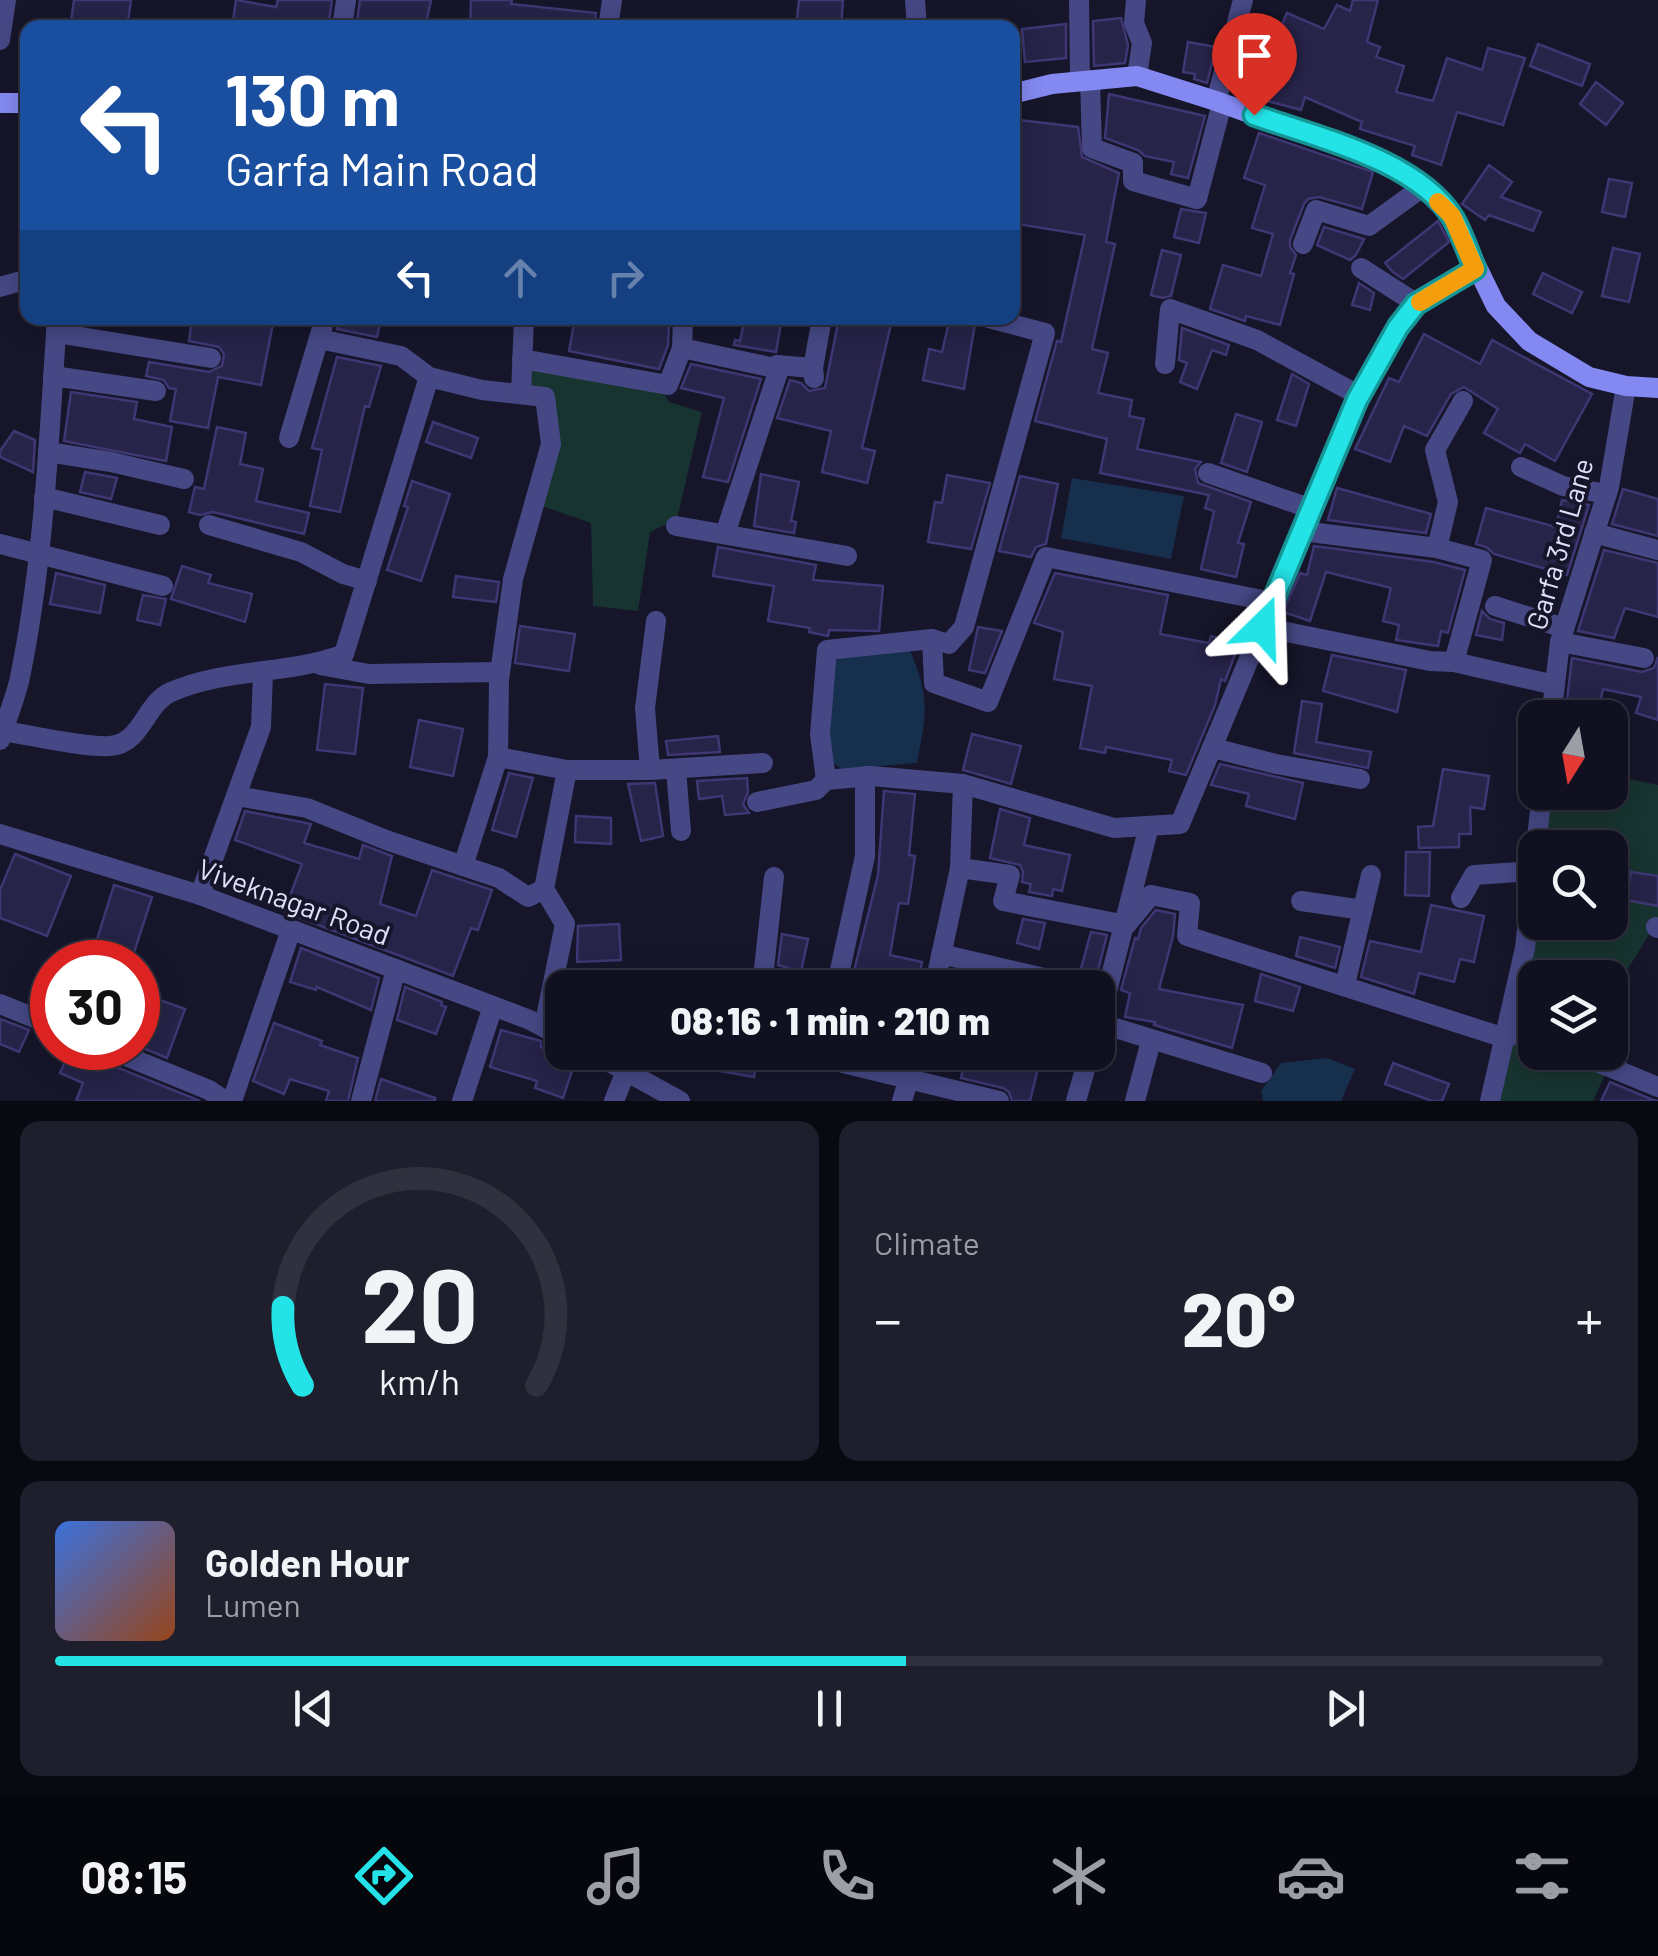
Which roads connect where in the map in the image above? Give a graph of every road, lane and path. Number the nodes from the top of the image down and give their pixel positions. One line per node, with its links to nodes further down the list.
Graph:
1 (6, 0): 5 (street)
2 (1079, 0): 7 (street)
3 (1136, 0): 6 (street)
4 (1243, 0): 9 (street)
5 (0, 40)
6 (1137, 76): 7 (main road); 9 (main road)
7 (1085, 80): 8 (main road); 9 (street)
8 (1020, 92)
9 (1219, 102): 10 (main road)
10 (1424, 186): 11 (street); 13 (main road)
11 (1302, 244)
12 (1361, 268): 14 (street)
13 (1475, 269): 14 (street); 29 (main road)
14 (1416, 304): 33 (street)
15 (56, 325): 23 (street); 27 (street)
16 (323, 325): 21 (street)
17 (524, 325): 24 (street)
18 (683, 325): 22 (street)
19 (821, 325): 26 (street)
20 (1015, 325): 61 (street)
21 (319, 339): 28 (street); 35 (street)
22 (682, 348): 24 (street); 26 (street)
23 (212, 358)
24 (522, 359): 32 (street)
25 (1165, 364): 33 (street)
26 (779, 370): 48 (street)
27 (53, 376): 31 (street); 36 (street)
28 (428, 377): 32 (street); 54 (street)
29 (1626, 386): 30 (main road); 40 (street, Garfa 3rd Lane)
30 (1658, 388)
31 (156, 391)
32 (521, 394): 65 (street)
33 (1360, 396): 42 (street)
34 (1463, 401): 50 (street)
35 (289, 438)
36 (48, 452): 39 (street); 41 (street)
37 (1520, 467): 40 (street)
38 (1208, 474): 42 (street)
39 (184, 479)
40 (1607, 494): 47 (street, Garfa 3rd Lane)
41 (44, 498): 43 (street); 52 (street)
42 (1312, 509): 46 (street)
43 (160, 524)
44 (208, 524): 54 (street)
45 (676, 526): 48 (street)
46 (1302, 531): 50 (street); 56 (street)
47 (1594, 533): 51 (street); 60 (street, Garfa 3rd Lane)
48 (725, 534): 53 (street)
49 (0, 544): 52 (street)
50 (1436, 548): 63 (street)
51 (1658, 550)
52 (37, 555): 55 (street); 69 (street)
53 (847, 556)
54 (367, 581): 64 (street)
55 (162, 586)
56 (1272, 602): 59 (street); 61 (street)
57 (1494, 606): 60 (street)
58 (656, 621): 75 (street)
59 (1262, 627): 63 (street); 70 (street)
60 (1562, 635): 62 (street); 67 (street, Garfa 3rd Lane)
61 (932, 640): 78 (street)
62 (1644, 658)
63 (1454, 662): 67 (street)
64 (318, 664): 65 (street); 66 (street)
65 (500, 672): 71 (street)
66 (263, 673): 69 (street); 80 (street)
67 (1555, 685): 68 (street, Garfa 3rd Lane)
68 (1553, 700)
69 (1, 736)
70 (1212, 748): 77 (street); 82 (street)
71 (498, 757): 74 (street); 86 (street)
72 (763, 763): 73 (street)
73 (676, 768): 75 (street); 83 (street)
74 (567, 770): 75 (street); 90 (street)
75 (650, 770)
76 (865, 776): 78 (street); 79 (street); 102 (street)
77 (1360, 779)
78 (826, 780): 81 (street)
79 (963, 784): 82 (street); 87 (street)
80 (236, 796): 86 (street); 91 (street)
81 (757, 802)
82 (1149, 826): 95 (street)
83 (681, 832)
84 (0, 834): 91 (street, Viveknagar Road)
85 (1518, 862): 92 (street)
86 (463, 866): 90 (street)
87 (960, 868): 95 (street); 98 (street)
88 (1370, 875): 94 (street)
89 (774, 877): 101 (street)
90 (544, 889): 100 (street)
91 (200, 895): 96 (street, Viveknagar Road)
92 (1460, 898)
93 (1301, 901): 94 (street)
94 (1363, 910): 106 (street)
95 (1126, 925): 105 (street); 106 (street)
96 (292, 930): 99 (street, Viveknagar Road); 124 (street)
97 (1526, 940): 113 (street)
98 (941, 954): 103 (street); 104 (street)
99 (396, 969): 108 (street, Viveknagar Road); 125 (street)
100 (561, 970)
101 (764, 970)
102 (840, 970)
103 (938, 970)
104 (1010, 970)
105 (1106, 970)
106 (1345, 985): 113 (street)
107 (0, 1004): 109 (street)
108 (493, 1006): 110 (street, Viveknagar Road); 126 (street)
109 (30, 1017)
110 (545, 1025)
111 (1115, 1030): 114 (street)
112 (1518, 1033): 113 (street)
113 (1505, 1038): 132 (street)
114 (1151, 1040): 121 (street); 131 (street)
115 (160, 1070): 124 (street)
116 (622, 1070): 120 (street)
117 (857, 1070): 123 (street)
118 (1083, 1070): 130 (street)
119 (1617, 1070): 122 (street)
120 (626, 1072): 127 (street); 128 (street)
121 (1262, 1073)
122 (1658, 1087)
123 (906, 1091): 129 (street)
124 (227, 1101)
125 (361, 1101)
126 (462, 1101)
127 (614, 1101)
128 (680, 1101)
129 (999, 1101)
130 (1076, 1101)
131 (1135, 1101)
132 (1490, 1101)

